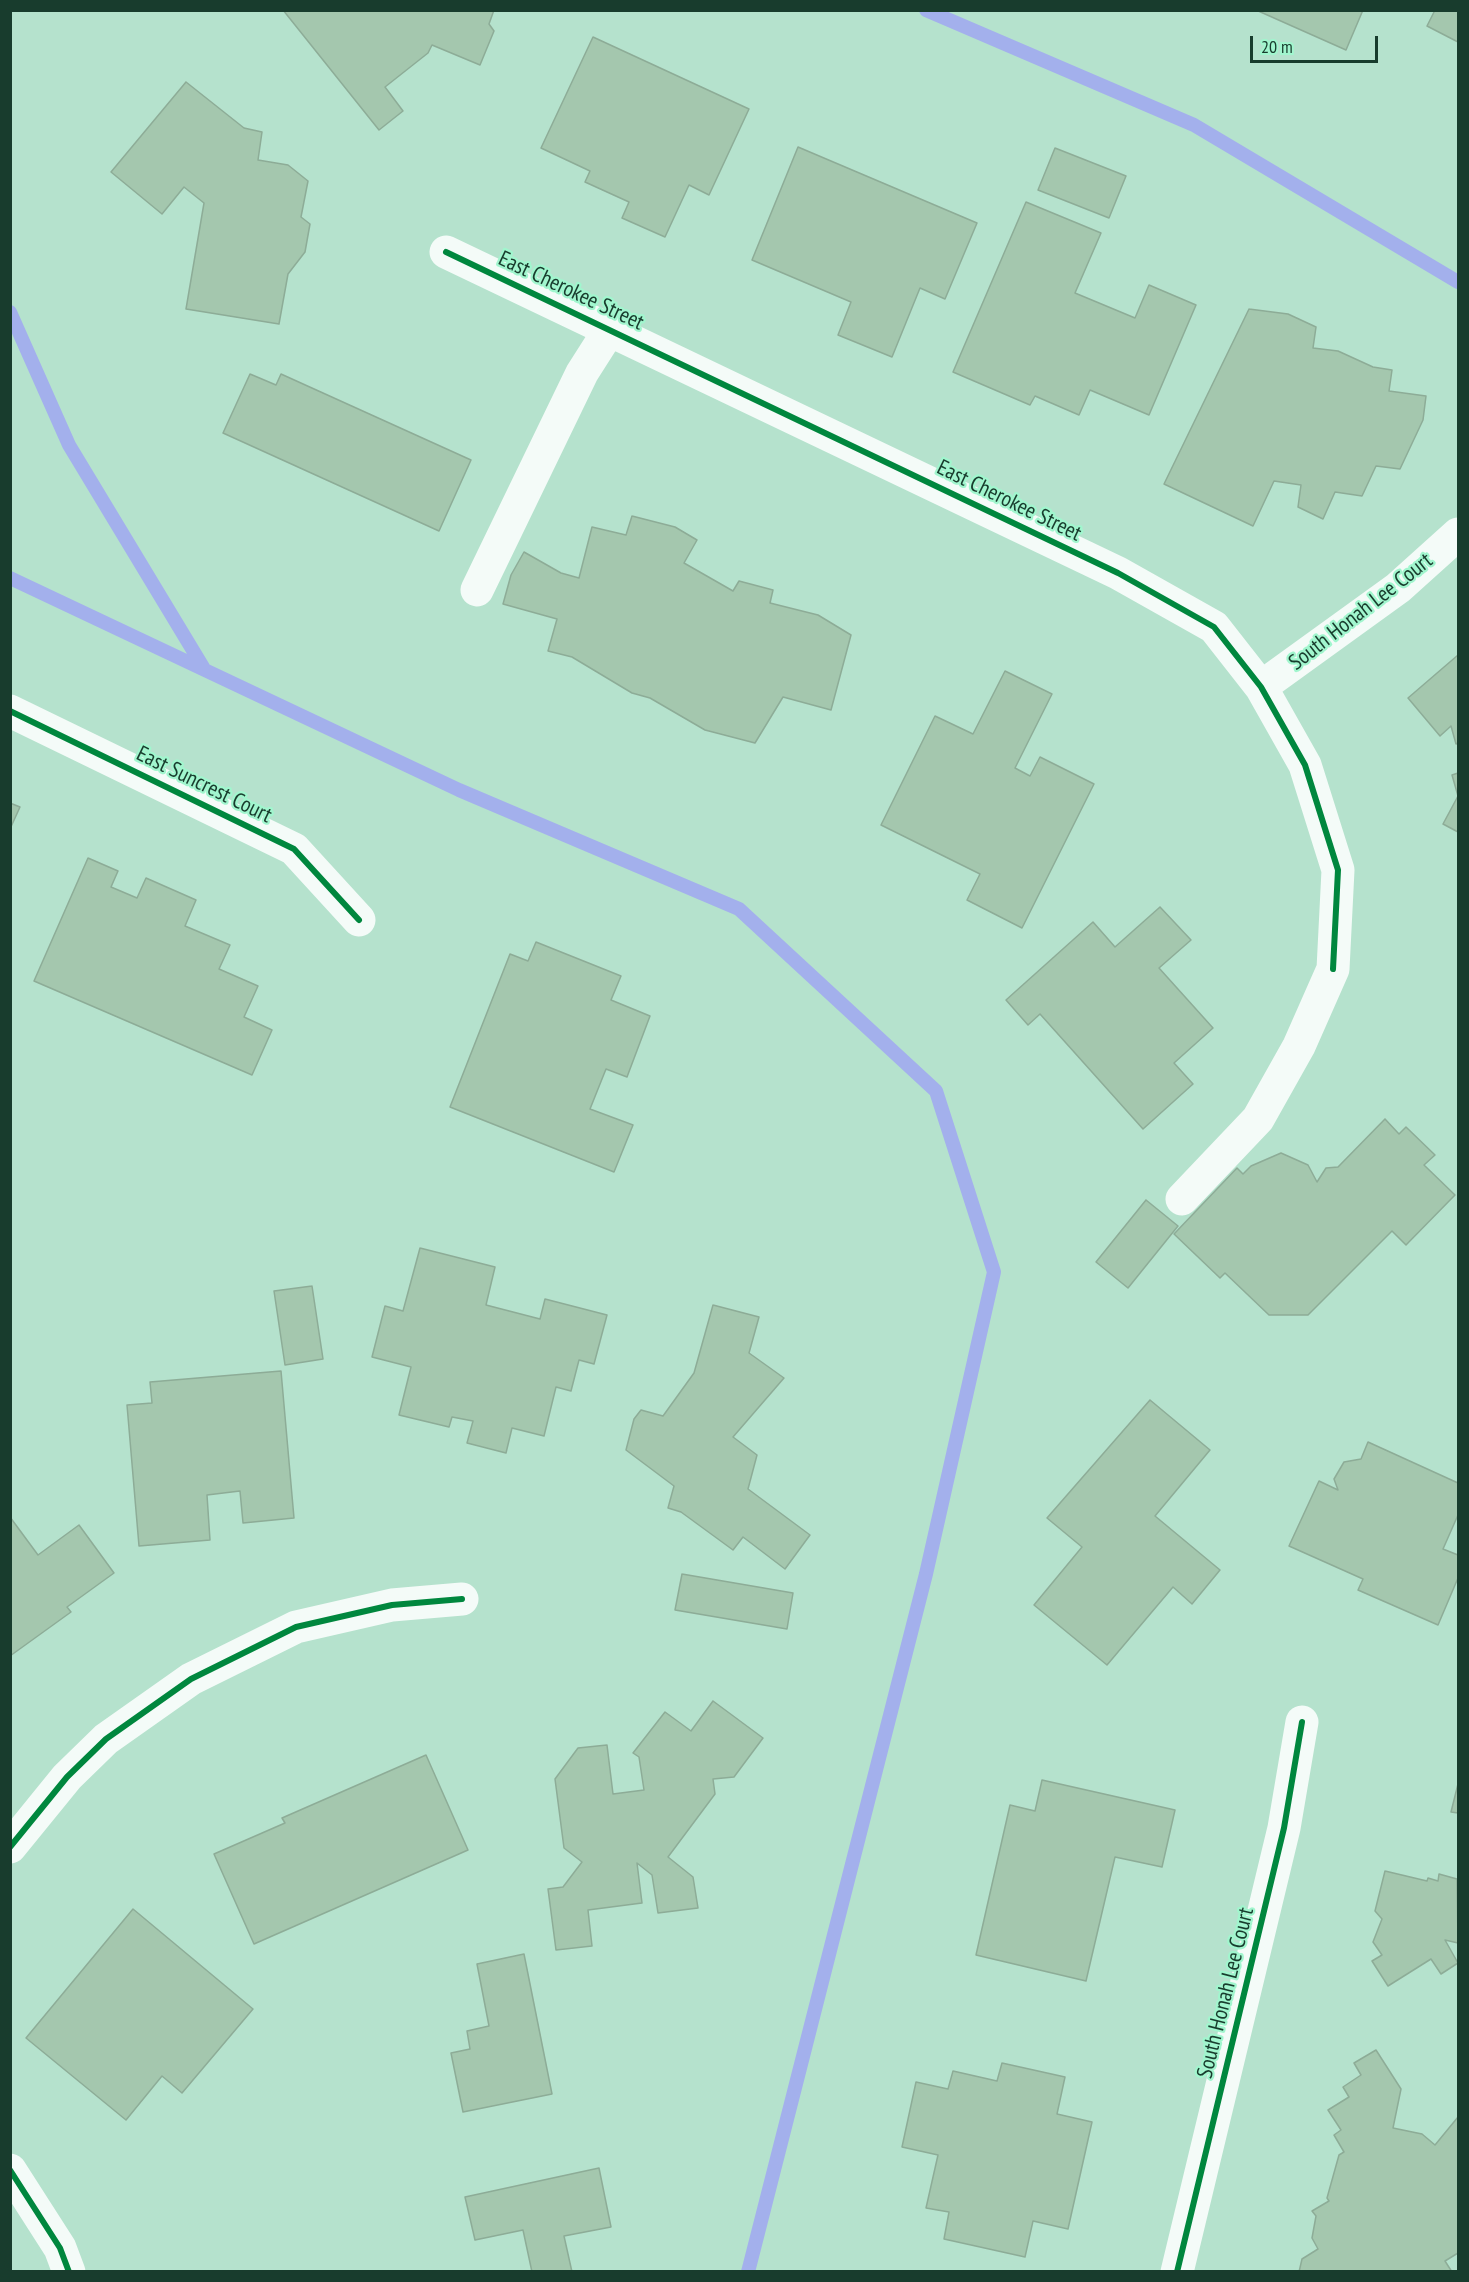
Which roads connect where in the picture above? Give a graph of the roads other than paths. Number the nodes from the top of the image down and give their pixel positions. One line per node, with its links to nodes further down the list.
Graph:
1 (446, 252): 2 (street, East Cherokee Street)
2 (610, 329): 4 (street); 5 (street, East Cherokee Street)
3 (1458, 534): 5 (street, South Honah Lee Court)
4 (477, 590)
5 (1261, 687): 8 (street, East Cherokee Street)
6 (10, 711): 7 (street, East Suncrest Court)
7 (359, 920)
8 (1182, 1199)
9 (462, 1599): 11 (street)
10 (1302, 1722): 14 (street, South Honah Lee Court)
11 (10, 1847)
12 (10, 2170): 13 (street)
13 (69, 2271)
14 (1177, 2271)

